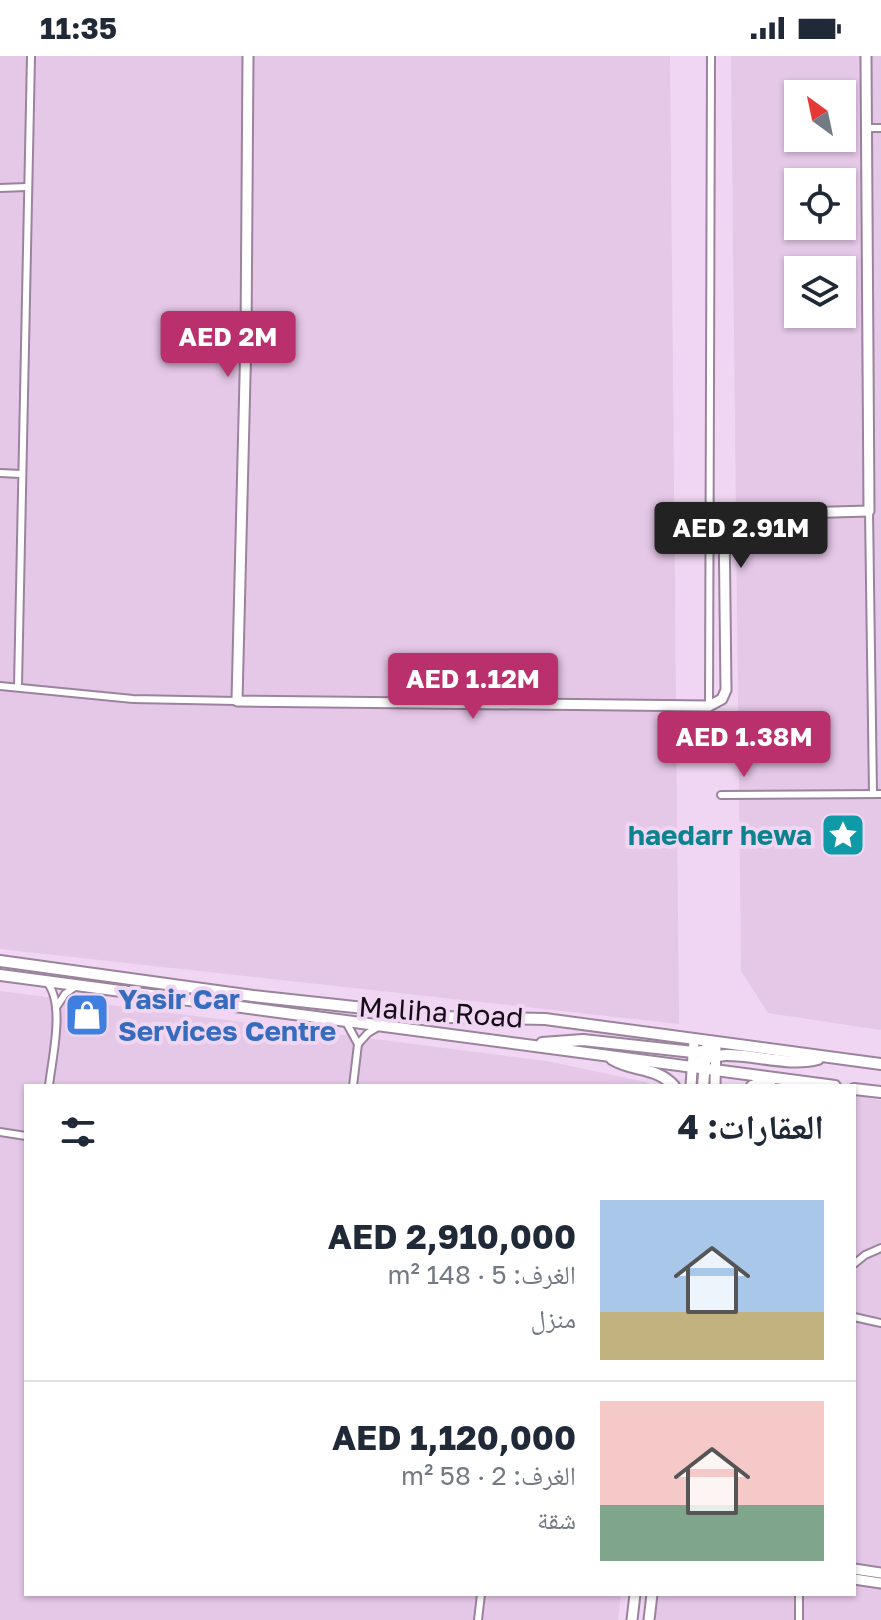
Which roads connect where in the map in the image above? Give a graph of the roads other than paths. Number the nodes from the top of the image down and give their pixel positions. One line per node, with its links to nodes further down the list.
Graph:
1 (31, 56): 7 (street)
2 (248, 56): 16 (main road)
3 (711, 56): 17 (street)
4 (866, 56): 5 (main road)
5 (867, 128): 6 (street); 11 (main road)
6 (881, 128)
7 (27, 187): 8 (street); 10 (street)
8 (0, 188)
9 (0, 473): 10 (street)
10 (21, 474): 15 (street)
11 (869, 511): 12 (street); 17 (main road)
12 (870, 573): 13 (street); 18 (street)
13 (881, 573)
14 (0, 686): 15 (street)
15 (18, 686): 16 (street)
16 (237, 701): 17 (main road)
17 (709, 706)
18 (877, 794): 19 (street)
19 (721, 795)
20 (0, 961): 29 (main road, Maliha Road)
21 (0, 975): 22 (main road, Maliha Road)
22 (45, 981): 23 (main road, Maliha Road); 24 (street)
23 (78, 985): 24 (street); 25 (main road, Maliha Road)
24 (57, 1006): 34 (street)
25 (346, 1022): 26 (main road, Maliha Road); 27 (street)
26 (380, 1026): 27 (street); 28 (main road, Maliha Road)
27 (358, 1044): 35 (street)
28 (532, 1045): 29 (main road); 30 (main road, Maliha Road)
29 (706, 1053): 31 (main road, Maliha Road); 32 (main road, Maliha Road); 33 (main road, Maliha Road); 38 (main road); 39 (main road)
30 (607, 1056): 32 (main road, Maliha Road); 36 (main road)
31 (881, 1064)
32 (692, 1066): 37 (main road)
33 (777, 1078): 40 (main road); 41 (main road, Maliha Road)
34 (49, 1084)
35 (353, 1084)
36 (672, 1084)
37 (691, 1084)
38 (703, 1084)
39 (714, 1084)
40 (758, 1084)
41 (820, 1084)
42 (856, 1089): 43 (main road)
43 (881, 1092)
44 (0, 1132): 45 (street)
45 (24, 1136)
46 (881, 1248): 47 (street)
47 (856, 1262)
48 (856, 1317): 49 (street)
49 (881, 1323)
50 (856, 1569): 51 (main road)
51 (881, 1573)
52 (856, 1579): 53 (main road)
53 (881, 1583)
54 (481, 1596): 60 (street)
55 (635, 1596): 61 (main road)
56 (652, 1596): 62 (main road)
57 (799, 1596): 59 (street)
58 (805, 1596): 59 (street)
59 (800, 1606): 63 (street)
60 (478, 1620)
61 (632, 1620)
62 (649, 1620)
63 (799, 1620)

